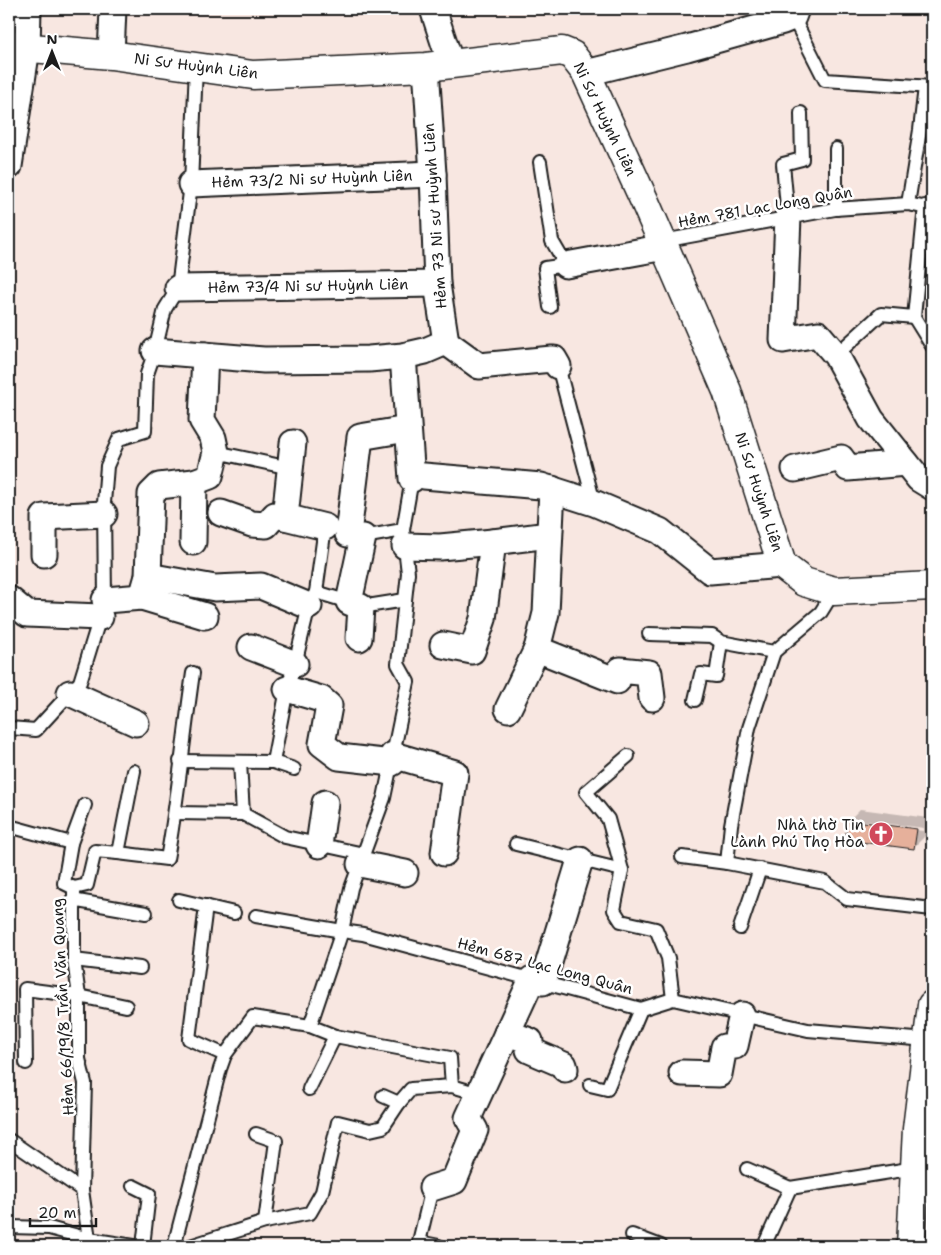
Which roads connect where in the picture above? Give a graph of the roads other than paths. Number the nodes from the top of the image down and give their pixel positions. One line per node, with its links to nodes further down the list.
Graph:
1 (28, 9): 5 (street)
2 (112, 9): 6 (street)
3 (433, 9): 7 (street, Hẻm 73 Ni sư Huỳnh Liên)
4 (795, 13): 9 (street); 10 (lane)
5 (18, 47): 6 (street, Ni Sư Huỳnh Liên); 14 (street)
6 (111, 55): 8 (street, Ni Sư Huỳnh Liên)
7 (438, 65): 8 (street, Ni Sư Huỳnh Liên); 9 (street, Ni Sư Huỳnh Liên); 15 (street, Hẻm 73 Ni sư Huỳnh Liên)
8 (196, 67): 16 (lane)
9 (586, 73): 21 (street, Ni Sư Huỳnh Liên)
10 (928, 87): 17 (lane)
11 (801, 112): 20 (lane)
12 (836, 149): 19 (lane)
13 (540, 162): 22 (lane)
14 (9, 166)
15 (433, 174): 16 (street, Hẻm 73/2 Ni sư Huỳnh Liên); 23 (street, Hẻm 73 Ni sư Huỳnh Liên)
16 (191, 184): 24 (lane)
17 (908, 204): 18 (lane, Hẻm 781 Lạc Long Quân); 19 (lane, Hẻm 781 Lạc Long Quân)
18 (929, 208): 26 (lane)
19 (836, 209): 20 (lane, Hẻm 781 Lạc Long Quân)
20 (788, 217): 21 (lane, Hẻm 781 Lạc Long Quân); 31 (street)
21 (664, 244): 22 (street); 55 (street, Ni Sư Huỳnh Liên)
22 (566, 265): 25 (lane)
23 (437, 284): 24 (street, Hẻm 73/4 Ni sư Huỳnh Liên); 27 (street, Hẻm 73 Ni sư Huỳnh Liên)
24 (178, 288): 29 (lane)
25 (550, 307)
26 (914, 317): 28 (lane); 31 (lane)
27 (446, 342): 32 (street); 33 (street)
28 (932, 346)
29 (155, 351): 30 (street); 46 (lane)
30 (205, 355): 32 (street); 36 (street)
31 (836, 355): 37 (street)
32 (403, 356): 34 (street)
33 (558, 366): 44 (lane)
34 (408, 429): 40 (street); 49 (street)
35 (292, 443): 38 (street)
36 (216, 452): 38 (lane); 41 (street)
37 (906, 463): 39 (street); 42 (street)
38 (290, 468): 47 (street)
39 (795, 469)
40 (418, 477): 43 (street); 51 (lane)
41 (194, 482): 52 (street); 57 (street)
42 (932, 487)
43 (552, 489): 44 (street); 50 (street)
44 (594, 503): 55 (street)
45 (221, 513): 47 (street)
46 (104, 514): 54 (street); 63 (lane)
47 (285, 517): 48 (street)
48 (325, 527): 49 (lane); 60 (lane)
49 (356, 536): 51 (lane); 62 (street)
50 (549, 536): 53 (street); 70 (street)
51 (404, 538): 53 (street); 61 (lane)
52 (192, 542)
53 (493, 542): 68 (street)
54 (44, 554)
55 (782, 565): 58 (street, Ni Sư Huỳnh Liên)
56 (932, 586): 58 (street, Ni Sư Huỳnh Liên)
57 (145, 587): 60 (street); 63 (street); 64 (street)
58 (834, 591): 71 (lane)
59 (9, 599): 63 (street)
60 (312, 599): 62 (lane); 72 (lane)
61 (405, 600): 62 (lane); 82 (lane)
62 (355, 604): 66 (street)
63 (103, 608): 75 (lane)
64 (205, 616)
65 (649, 634): 67 (lane)
66 (359, 638)
67 (720, 642): 71 (lane); 77 (lane)
68 (443, 645)
69 (250, 647): 72 (street)
70 (537, 649): 76 (street); 78 (street)
71 (774, 652): 101 (lane)
72 (295, 664): 74 (lane)
73 (193, 674): 83 (lane)
74 (287, 689): 82 (street); 85 (lane)
75 (70, 693): 79 (street); 80 (lane)
76 (652, 698)
77 (695, 700)
78 (508, 708)
79 (136, 723)
80 (9, 728)
81 (628, 756): 102 (lane)
82 (392, 759): 97 (street); 99 (lane)
83 (180, 761): 84 (lane); 90 (lane)
84 (240, 762): 85 (lane); 91 (lane)
85 (273, 762): 86 (lane)
86 (294, 770)
87 (134, 771): 96 (lane)
88 (325, 803): 95 (street)
89 (85, 804): 93 (lane)
90 (175, 813): 91 (lane); 96 (lane)
91 (242, 814): 95 (lane)
92 (9, 826): 93 (lane)
93 (71, 843): 105 (lane)
94 (516, 844): 100 (lane)
95 (319, 845): 99 (lane)
96 (118, 853): 105 (lane, Hẻm 66/19/8 Trần Văn Quang)
97 (444, 853)
98 (682, 857): 101 (lane)
99 (362, 859): 104 (street); 113 (lane)
100 (580, 860): 102 (lane); 116 (street)
101 (727, 863): 103 (lane)
102 (622, 870): 118 (lane)
103 (760, 870): 108 (lane); 112 (lane)
104 (405, 873)
105 (73, 894): 109 (lane); 114 (lane, Hẻm 66/19/8 Trần Văn Quang)
106 (179, 900): 107 (lane)
107 (206, 906): 110 (lane); 127 (lane)
108 (932, 909)
109 (146, 913)
110 (234, 913)
111 (256, 916): 113 (lane, Hẻm 687 Lạc Long Quân)
112 (740, 928)
113 (342, 931): 116 (lane, Hẻm 687 Lạc Long Quân); 123 (lane)
114 (74, 960): 115 (lane); 117 (lane, Hẻm 66/19/8 Trần Văn Quang)
115 (140, 968)
116 (538, 981): 121 (lane, Hẻm 687 Lạc Long Quân); 124 (street)
117 (79, 996): 120 (lane); 128 (lane); 145 (lane, Hẻm 66/19/8 Trần Văn Quang)
118 (673, 999): 121 (lane, Hẻm 687 Lạc Long Quân); 122 (lane)
119 (932, 1005): 126 (street)
120 (126, 1006)
121 (641, 1009): 131 (lane)
122 (742, 1015): 126 (lane); 130 (street)
123 (310, 1026): 125 (lane); 127 (lane)
124 (507, 1033): 129 (street); 134 (street)
125 (335, 1036): 132 (lane); 133 (lane)
126 (927, 1040): 137 (street)
127 (225, 1055): 153 (lane)
128 (26, 1063)
129 (565, 1070)
130 (682, 1073)
131 (590, 1085)
132 (452, 1086): 134 (lane); 136 (lane)
133 (308, 1089)
134 (479, 1094): 143 (street)
135 (383, 1096): 136 (lane)
136 (399, 1103): 146 (lane)
137 (925, 1129): 140 (street)
138 (256, 1134): 146 (lane)
139 (9, 1140): 145 (lane)
140 (915, 1168): 144 (lane); 158 (street)
141 (747, 1169): 144 (lane)
142 (133, 1186): 152 (lane)
143 (432, 1188): 150 (lane)
144 (790, 1188): 157 (lane)
145 (82, 1190): 149 (lane, Hẻm 66/19/8 Trần Văn Quang)
146 (265, 1222): 154 (lane)
147 (9, 1227): 149 (lane)
148 (632, 1235): 156 (lane)
149 (89, 1239): 151 (lane)
150 (419, 1244): 155 (lane)
151 (134, 1246)
152 (143, 1246)
153 (174, 1246)
154 (190, 1246)
155 (439, 1246)
156 (661, 1246)
157 (764, 1246)
158 (911, 1246)

